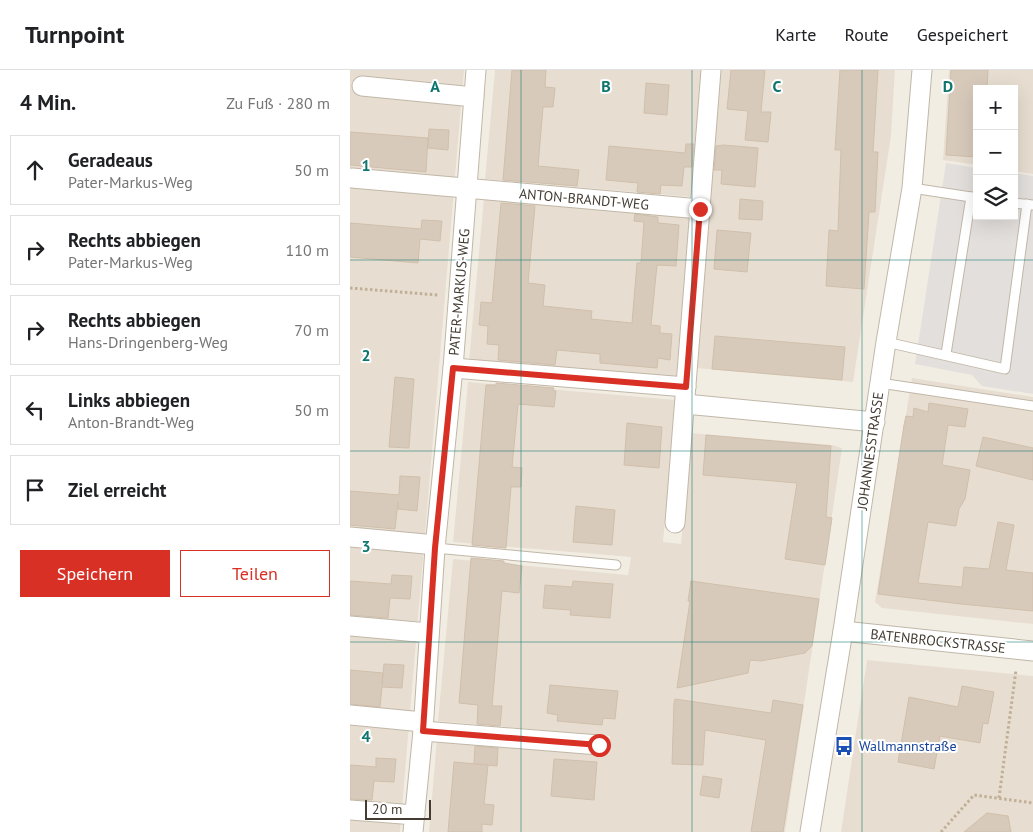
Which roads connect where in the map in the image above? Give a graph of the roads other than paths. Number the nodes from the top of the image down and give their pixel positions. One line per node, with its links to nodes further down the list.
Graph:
1 (476, 70): 5 (street, PATER-MARKUS-WEG)
2 (711, 70): 12 (street)
3 (922, 70): 8 (street, JOHANNESSTRASSE)
4 (362, 86): 5 (street)
5 (474, 96): 7 (street, PATER-MARKUS-WEG)
6 (352, 178): 7 (street)
7 (467, 188): 12 (street, ANTON-BRANDT-WEG); 15 (street, PATER-MARKUS-WEG)
8 (912, 188): 9 (lane); 13 (street, JOHANNESSTRASSE)
9 (973, 198)
10 (973, 204): 14 (lane)
11 (1030, 204): 14 (lane)
12 (700, 209): 17 (street)
13 (886, 342): 14 (lane); 16 (street, JOHANNESSTRASSE)
14 (946, 354)
15 (453, 368): 17 (street); 22 (street, PATER-MARKUS-WEG)
16 (880, 383): 18 (lane); 19 (street, JOHANNESSTRASSE)
17 (685, 395): 19 (street); 20 (street)
18 (1033, 406)
19 (875, 422): 25 (street, JOHANNESSTRASSE)
20 (675, 523)
21 (350, 537): 22 (street)
22 (436, 547): 23 (lane); 26 (street, PATER-MARKUS-WEG)
23 (616, 565)
24 (350, 626): 26 (street)
25 (843, 631): 27 (street, BATENBROCKSTRASSE); 33 (street, JOHANNESSTRASSE)
26 (429, 633): 29 (street, PATER-MARKUS-WEG)
27 (1026, 650)
28 (350, 716): 29 (street)
29 (423, 726): 30 (street); 32 (street, PATER-MARKUS-WEG)
30 (599, 745)
31 (350, 810): 32 (street, PATER-MARKUS-WEG)
32 (414, 823)
33 (810, 832)

